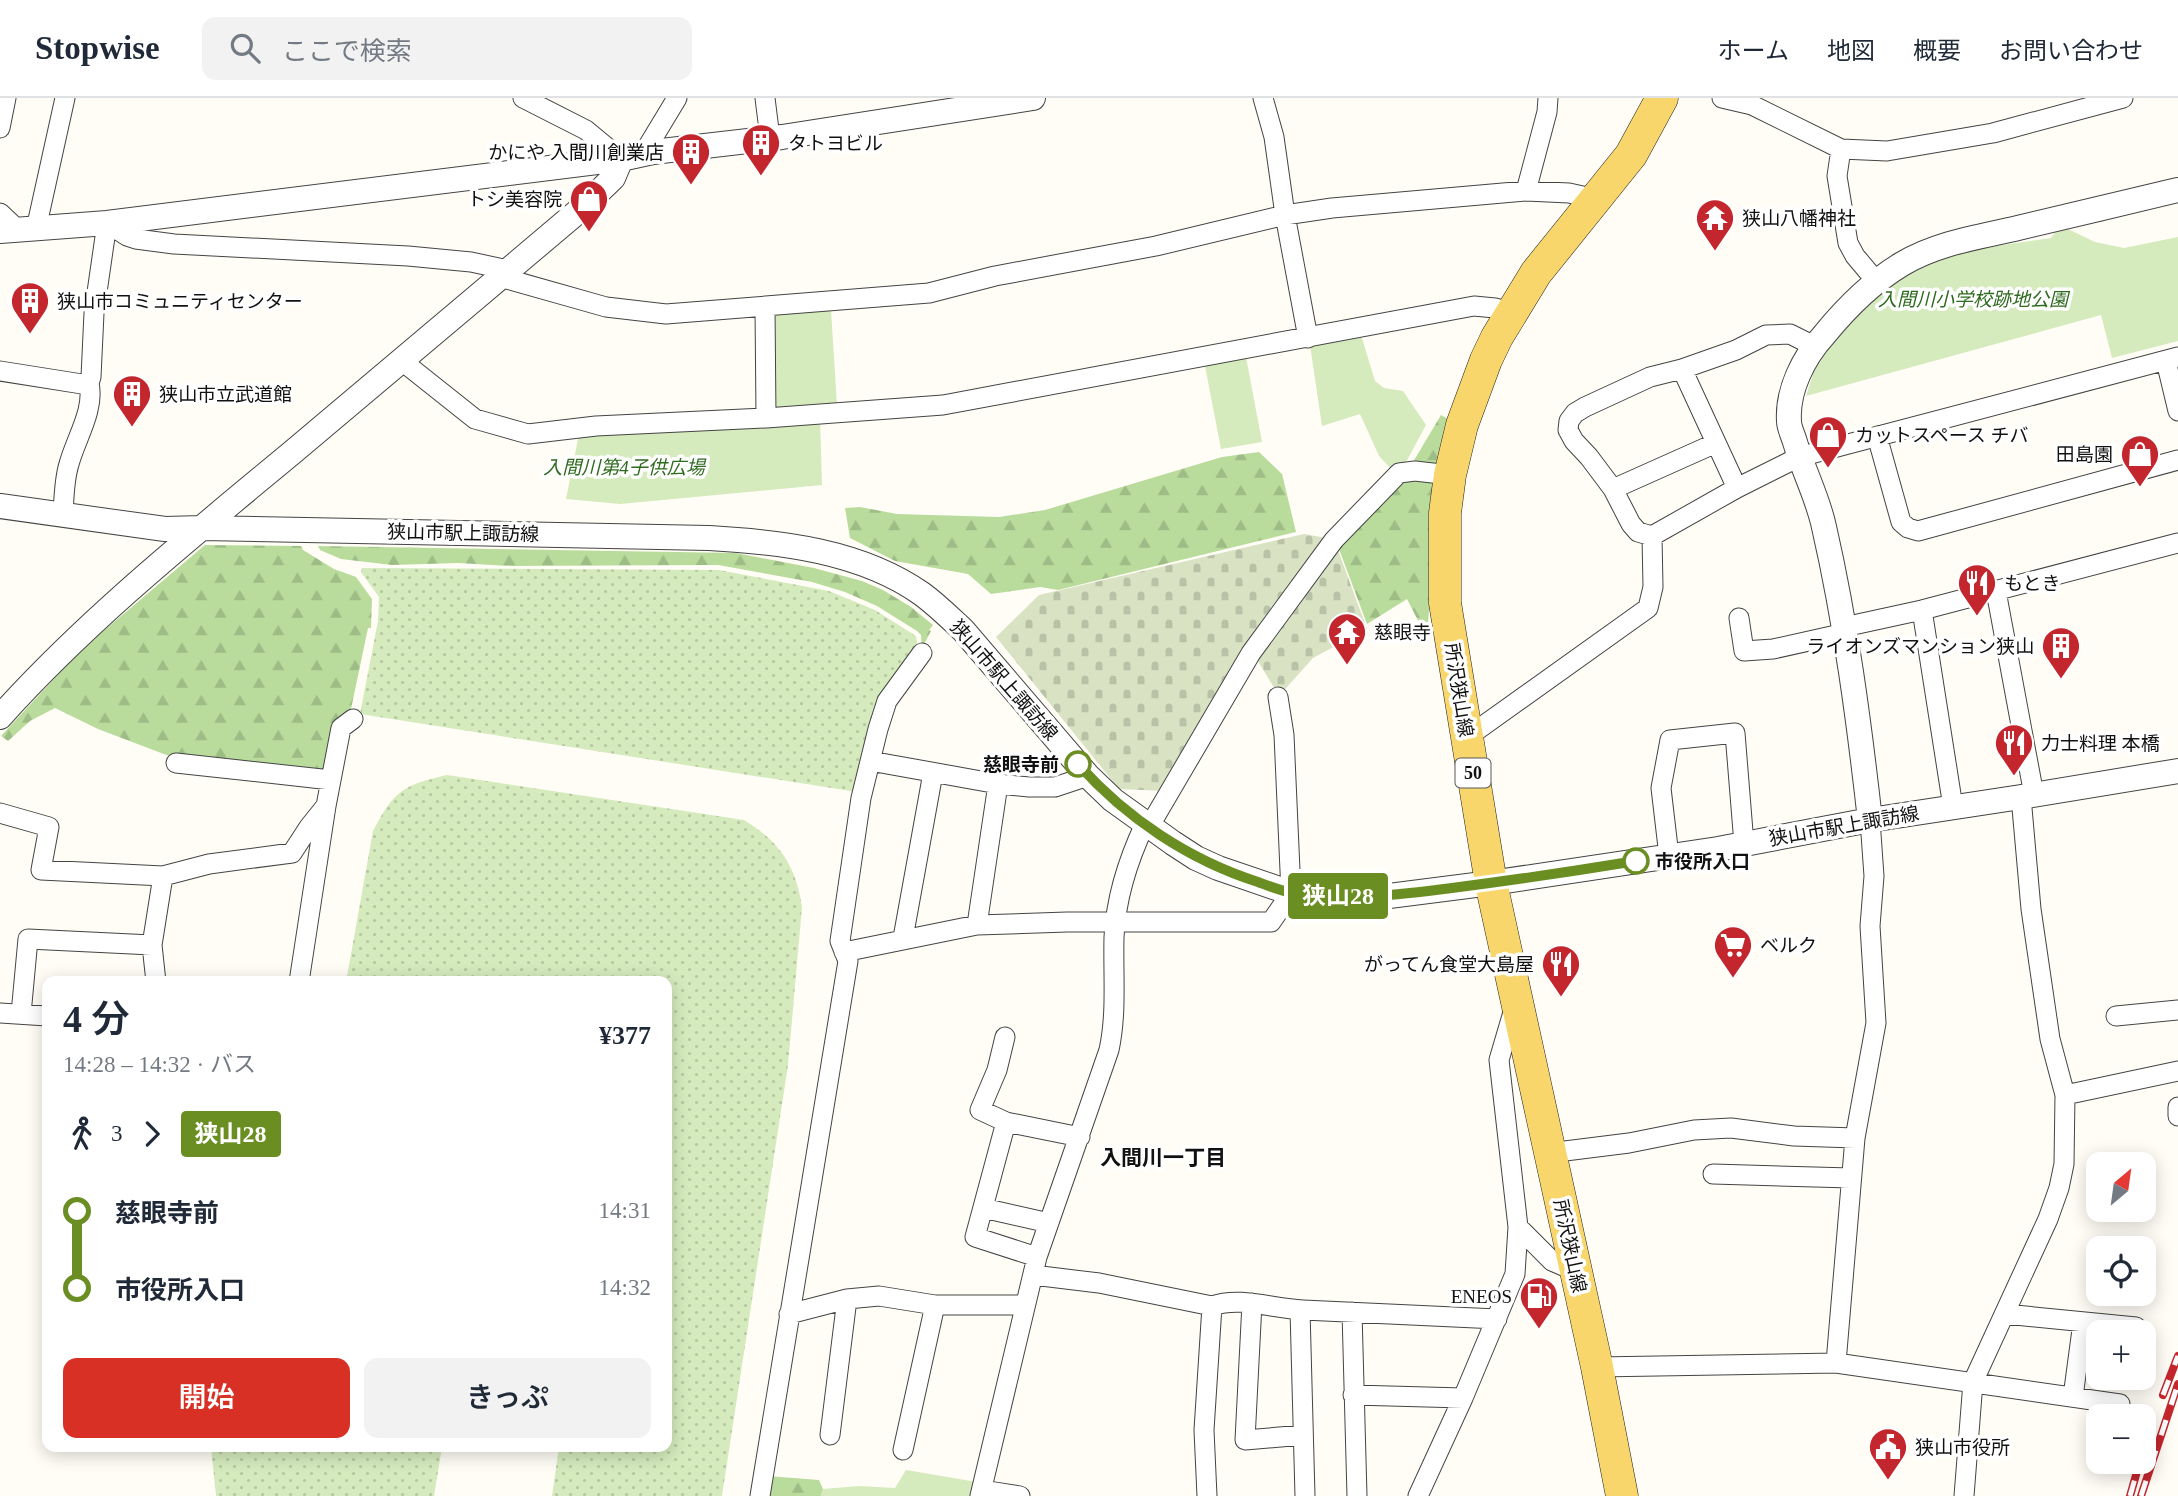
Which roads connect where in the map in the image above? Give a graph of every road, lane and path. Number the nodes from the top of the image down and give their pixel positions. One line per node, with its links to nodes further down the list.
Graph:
1 (6, 98): 13 (street)
2 (65, 98): 23 (street)
3 (523, 98): 16 (street)
4 (677, 98): 16 (street)
5 (765, 98): 14 (street)
6 (1033, 98): 12 (street)
7 (1263, 98): 21 (street)
8 (1548, 98): 18 (street)
9 (1662, 98): 19 (main road, 所沢狭山線 / 50)
10 (1722, 98): 15 (street)
11 (2123, 98): 15 (street)
12 (936, 106): 14 (street)
13 (0, 128)
14 (770, 138): 16 (street)
15 (1841, 149): 25 (street)
16 (632, 158): 22 (street); 24 (street)
17 (2178, 190): 25 (street)
18 (1526, 191): 19 (street); 21 (street)
19 (1596, 199): 27 (main road, 所沢狭山線 / 50)
20 (0, 213): 23 (street)
21 (1285, 215): 26 (street); 28 (street)
22 (107, 223): 23 (street); 24 (street); 34 (street)
23 (18, 230)
24 (504, 273): 26 (street); 31 (street)
25 (1876, 281): 29 (street)
26 (765, 307): 36 (street)
27 (1511, 312): 28 (street); 41 (main road, 所沢狭山線 / 50)
28 (1308, 338): 36 (street)
29 (1814, 346): 32 (street); 39 (street)
30 (2172, 359): 35 (street); 37 (street)
31 (402, 361): 36 (street); 46 (street)
32 (1682, 369): 38 (street); 43 (street)
33 (0, 371): 34 (street)
34 (89, 383): 45 (street)
35 (2178, 411)
36 (766, 418)
37 (1877, 436): 39 (street); 40 (street)
38 (1716, 443): 42 (street); 43 (street)
39 (1799, 457): 42 (street); 52 (street)
40 (2178, 460)
41 (1450, 475): 57 (main road, 所沢狭山線 / 50); 70 (street)
42 (1737, 488): 47 (street)
43 (1613, 489): 47 (street)
44 (0, 506): 45 (street, 狭山市駅上諏訪線)
45 (63, 515): 46 (street, 狭山市駅上諏訪線)
46 (202, 528): 55 (street); 62 (street, 狭山市駅上諏訪線)
47 (1652, 536): 57 (street)
48 (2178, 543): 49 (street)
49 (1996, 591): 50 (street); 65 (street)
50 (1922, 610): 52 (street); 67 (street)
51 (1739, 618): 52 (street)
52 (1844, 630): 69 (street)
53 (922, 653): 58 (street)
54 (1278, 697): 75 (street)
55 (0, 717)
56 (353, 719): 63 (street)
57 (1466, 738): 74 (main road, 所沢狭山線 / 50)
58 (870, 761): 61 (street); 80 (street)
59 (176, 763): 63 (street)
60 (2178, 771): 65 (street, 狭山市駅上諏訪線)
61 (933, 773): 64 (street); 78 (street)
62 (1088, 776): 64 (street); 70 (street, 狭山市駅上諏訪線)
63 (331, 780): 66 (street)
64 (998, 784): 77 (street)
65 (2028, 796): 67 (street, 狭山市駅上諏訪線); 91 (street)
66 (326, 806): 73 (street); 82 (street)
67 (1953, 807): 69 (street, 狭山市駅上諏訪線)
68 (0, 813): 73 (street)
69 (1870, 820): 71 (street, 狭山市駅上諏訪線); 96 (street)
70 (1147, 825): 75 (street, 狭山市駅上諏訪線); 76 (street)
71 (1744, 844): 72 (street, 狭山市駅上諏訪線); 72 (street)
72 (1669, 856): 74 (street, 狭山市駅上諏訪線)
73 (163, 876): 79 (street)
74 (1491, 883): 75 (street, 狭山市駅上諏訪線); 83 (main road, 所沢狭山線 / 50)
75 (1291, 893): 76 (street)
76 (1115, 922): 77 (street); 95 (street)
77 (977, 925): 78 (street)
78 (903, 938): 80 (street)
79 (152, 945): 81 (street); 86 (street)
80 (844, 952): 112 (street)
81 (155, 976)
82 (300, 976)
83 (1517, 1001): 97 (main road, 所沢狭山線 / 50); 102 (street)
84 (2178, 1010): 88 (street)
85 (0, 1013): 86 (street)
86 (21, 1014): 87 (street)
87 (42, 1016)
88 (2116, 1016)
89 (1005, 1037): 94 (street)
90 (2178, 1071): 91 (street)
91 (2064, 1095): 113 (street)
92 (2178, 1107): 93 (street)
93 (2178, 1116)
94 (1006, 1122): 95 (street); 100 (street)
95 (1080, 1137): 101 (street)
96 (1855, 1138): 97 (street); 99 (street)
97 (1549, 1153): 104 (main road, 所沢狭山線 / 50)
98 (1713, 1174): 99 (street)
99 (1851, 1178): 117 (street)
100 (983, 1208): 101 (street); 103 (street)
101 (1049, 1223): 103 (street)
102 (1518, 1227): 104 (street); 114 (street)
103 (1035, 1266): 107 (street); 109 (street)
104 (1575, 1271): 118 (main road, 所沢狭山線 / 50)
105 (848, 1299): 108 (street); 112 (street); 124 (street)
106 (1252, 1303): 109 (street); 110 (street); 125 (street)
107 (1024, 1305): 108 (street); 127 (street)
108 (935, 1306): 126 (street)
109 (1212, 1307): 130 (street)
110 (1300, 1310): 111 (street); 125 (street)
111 (1352, 1312): 114 (street); 120 (street)
112 (789, 1314): 128 (street)
113 (2005, 1314): 115 (street); 119 (street)
114 (1497, 1319): 122 (street)
115 (2083, 1322): 116 (street); 121 (street)
116 (2086, 1322)
117 (1836, 1363): 118 (street); 119 (street)
118 (1597, 1367): 134 (main road, 所沢狭山線 / 50)
119 (1973, 1382): 121 (street); 135 (street)
120 (1353, 1395): 122 (street); 132 (street)
121 (2073, 1397): 123 (street)
122 (1464, 1398): 133 (street)
123 (2120, 1404)
124 (830, 1435)
125 (1303, 1435): 131 (street)
126 (902, 1450)
127 (981, 1493): 129 (street)
128 (760, 1496)
129 (1020, 1496)
130 (1207, 1496)
131 (1305, 1496)
132 (1357, 1496)
133 (1418, 1496)
134 (1622, 1496)
135 (1964, 1496)

